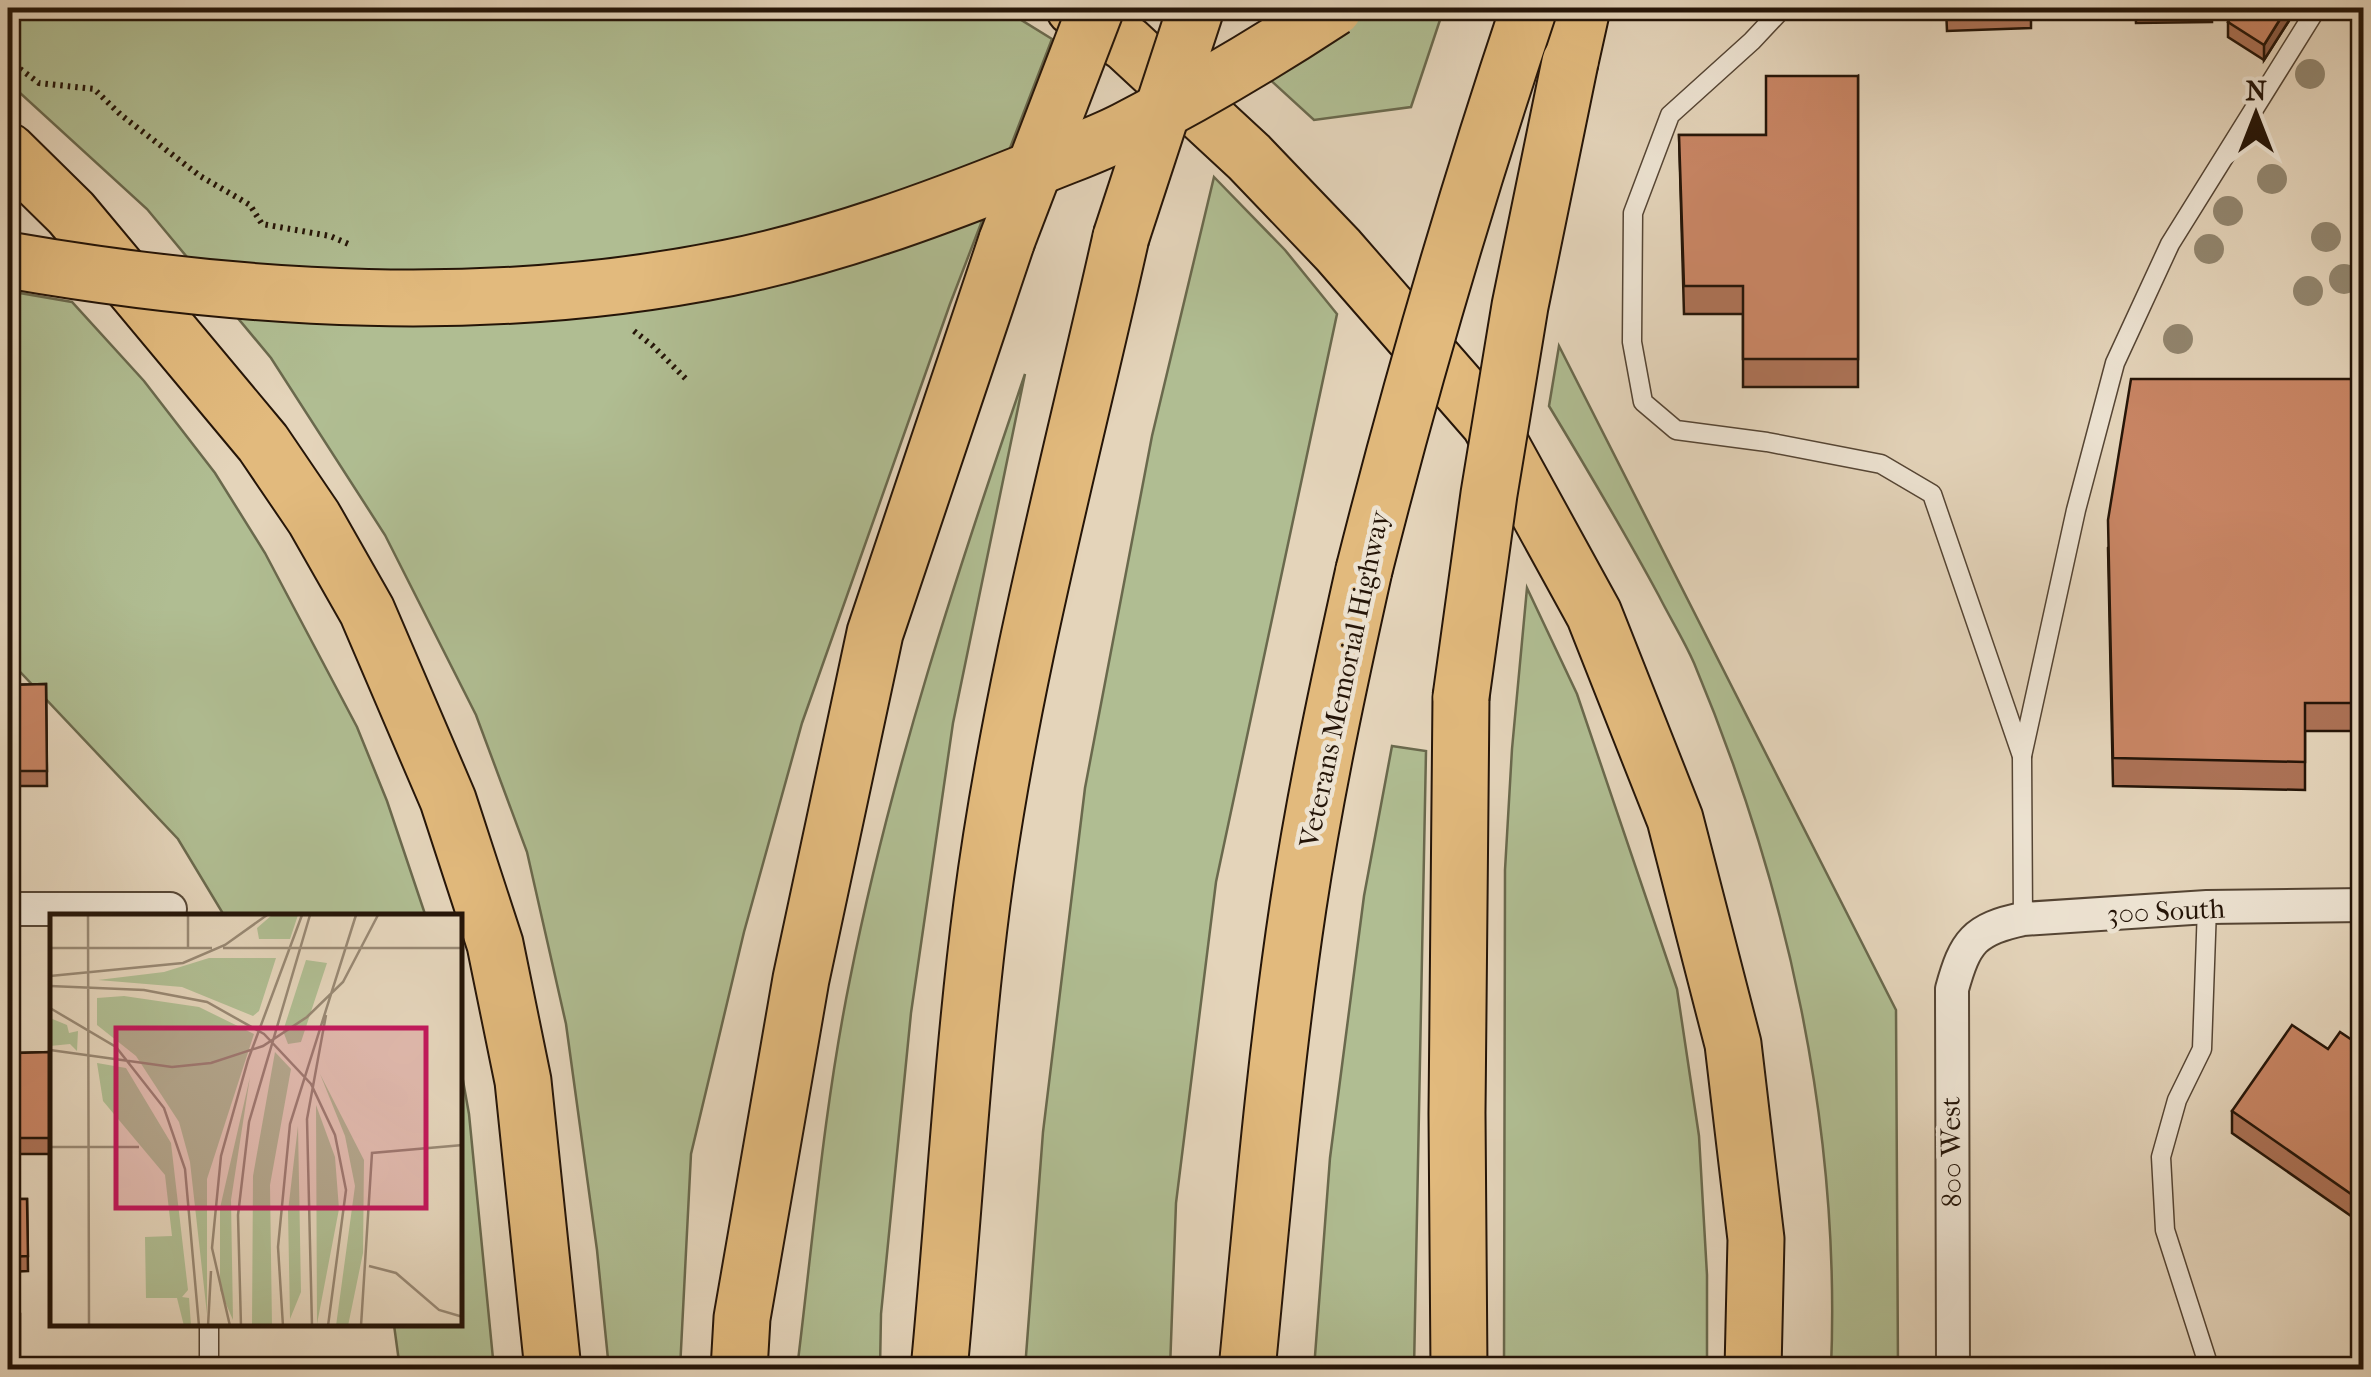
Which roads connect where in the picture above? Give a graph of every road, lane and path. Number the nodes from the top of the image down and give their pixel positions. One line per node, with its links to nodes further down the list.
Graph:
1 (1074, 8): 29 (highway)
2 (1096, 8): 25 (highway, bridge)
3 (1196, 8): 26 (highway, bridge)
4 (1334, 8): 12 (highway, bridge)
5 (1529, 8): 27 (highway, Veterans Memorial Highway, bridge)
6 (1582, 8): 28 (highway, bridge)
7 (1782, 8): 15 (lane)
8 (2317, 8): 15 (lane)
9 (8, 60): 11 (path)
10 (8, 150): 24 (highway)
11 (356, 248)
12 (8, 260)
13 (627, 327): 14 (path)
14 (686, 379)
15 (2022, 756): 20 (lane)
16 (2364, 905): 17 (street, 300 South)
17 (2207, 907): 20 (street, 300 South); 31 (lane)
18 (8, 909): 19 (street)
19 (172, 913)
20 (2023, 919): 21 (street, 300 South)
21 (1972, 938): 30 (street, 800 West)
22 (209, 1327): 23 (lane)
23 (209, 1370)
24 (553, 1370)
25 (740, 1370)
26 (939, 1370)
27 (1247, 1370)
28 (1458, 1370)
29 (1753, 1370)
30 (1953, 1370)
31 (2210, 1370)

